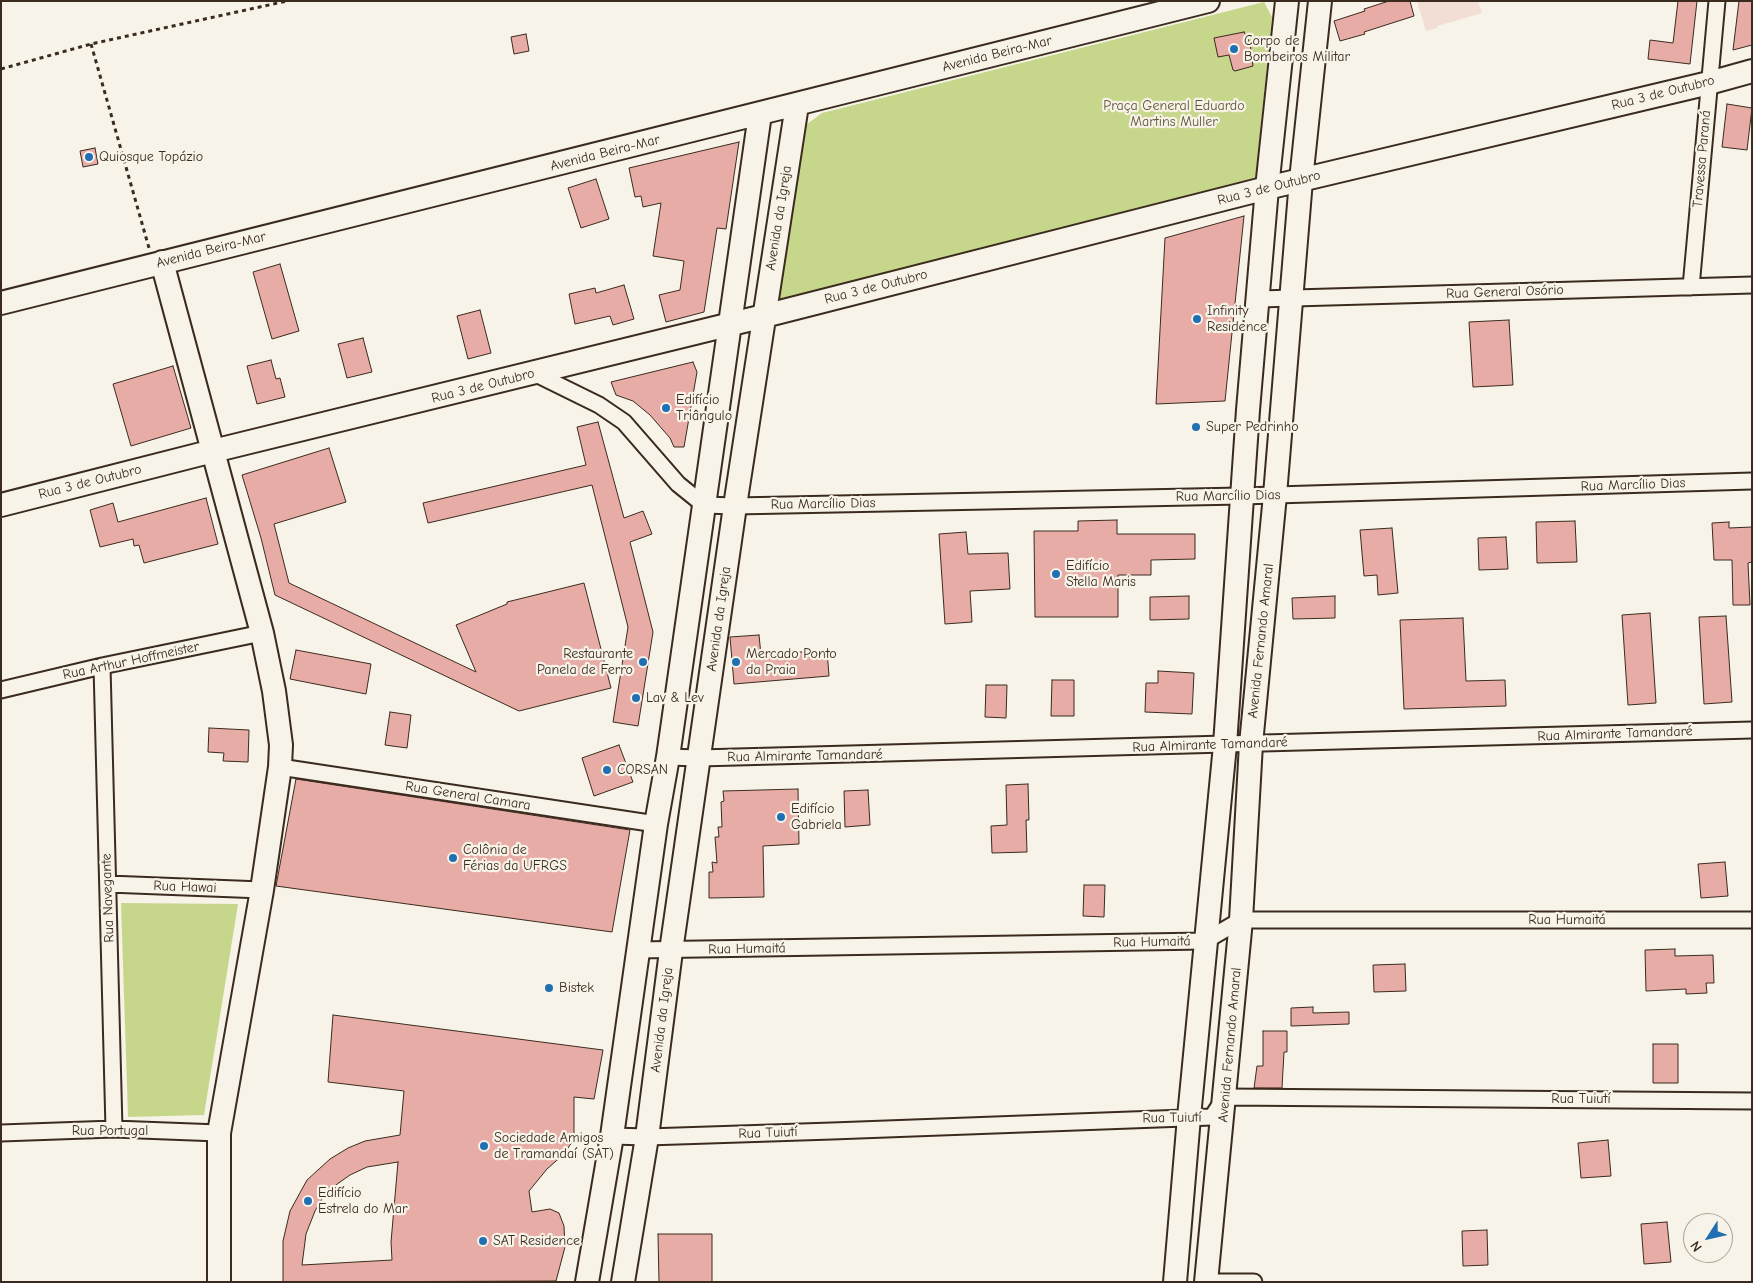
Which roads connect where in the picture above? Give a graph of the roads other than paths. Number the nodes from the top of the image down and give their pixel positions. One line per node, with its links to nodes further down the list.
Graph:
1 (1208, 1): 7 (street, Avenida Beira-Mar)
2 (1287, 1): 10 (street, Avenida Fernando Amaral)
3 (1320, 1): 9 (street, Avenida Fernando Amaral)
4 (1716, 1): 6 (street, Travessa Paraná)
5 (1752, 71): 6 (street, Rua 3 de Outubro)
6 (1709, 82): 9 (street, Rua 3 de Outubro); 13 (street, Travessa Paraná)
7 (797, 105): 8 (street, Avenida Beira-Mar); 17 (street, Avenida da Igreja)
8 (760, 114): 11 (street, Avenida Beira-Mar); 18 (street)
9 (1301, 180): 10 (street, Rua 3 de Outubro); 14 (street, Avenida Fernando Amaral)
10 (1267, 188): 15 (street, Avenida Fernando Amaral); 17 (street, Rua 3 de Outubro)
11 (158, 263): 16 (street, Avenida Beira-Mar); 22 (street)
12 (1752, 285): 13 (street, Rua General Osório)
13 (1691, 286): 14 (street, Rua General Osório)
14 (1291, 298): 15 (street, Rua General Osório); 20 (street, Avenida Fernando Amaral)
15 (1259, 299): 21 (street, Avenida Fernando Amaral)
16 (1, 303)
17 (764, 316): 18 (street, Rua 3 de Outubro); 28 (street, Avenida da Igreja)
18 (729, 324): 19 (street, Rua 3 de Outubro); 27 (street)
19 (534, 373): 22 (street, Rua 3 de Outubro); 27 (street)
20 (1284, 394): 21 (street); 24 (street, Avenida Fernando Amaral)
21 (1248, 410): 25 (street, Avenida Fernando Amaral)
22 (213, 451): 26 (street, Rua 3 de Outubro); 29 (street)
23 (1752, 482): 24 (street, Rua Marcílio Dias)
24 (1275, 495): 25 (street, Rua Marcílio Dias); 33 (street, Avenida Fernando Amaral)
25 (1241, 496): 28 (street, Rua Marcílio Dias); 34 (street, Avenida Fernando Amaral)
26 (1, 505)
27 (704, 505): 28 (street, Rua Marcílio Dias); 35 (street)
28 (735, 506): 36 (street, Avenida da Igreja)
29 (262, 633): 30 (street, Rua Arthur Hoffmeister); 37 (street)
30 (102, 666): 31 (street, Rua Arthur Hoffmeister); 39 (street, Rua Navegante)
31 (1, 690)
32 (1752, 730): 33 (street, Rua Almirante Tamandaré)
33 (1251, 744): 34 (street, Rua Almirante Tamandaré); 41 (street, Avenida Fernando Amaral)
34 (1225, 745): 36 (street, Rua Almirante Tamandaré); 43 (street, Avenida Fernando Amaral)
35 (668, 756): 36 (street, Rua Almirante Tamandaré); 38 (street)
36 (698, 758): 45 (street, Avenida da Igreja)
37 (280, 767): 38 (street, Rua General Camara); 40 (street)
38 (656, 824): 44 (street)
39 (108, 884): 40 (street, Rua Hawai); 49 (street, Rua Navegante)
40 (262, 890): 51 (street)
41 (1242, 920): 42 (street, Rua Humaitá); 43 (street, Rua Humaitá); 46 (street, Avenida Fernando Amaral)
42 (1752, 920)
43 (1205, 941): 45 (street, Rua Humaitá); 48 (street, Avenida Fernando Amaral)
44 (637, 950): 45 (street, Rua Humaitá); 52 (street)
45 (671, 951): 53 (street, Avenida da Igreja)
46 (1225, 1096): 47 (street, Rua Tuiutí); 48 (street, Rua Tuiutí); 58 (street, Avenida Fernando Amaral)
47 (1752, 1101)
48 (1188, 1117): 53 (street, Rua Tuiutí); 57 (street, Avenida Fernando Amaral)
49 (114, 1129): 50 (street, Rua Portugal); 51 (street, Rua Portugal)
50 (1, 1133)
51 (219, 1133): 54 (street)
52 (612, 1136): 53 (street, Rua Tuiutí); 55 (street)
53 (647, 1137): 56 (street, Avenida da Igreja)
54 (219, 1282)
55 (587, 1282)
56 (623, 1282)
57 (1175, 1282)
58 (1206, 1282): 59 (street)
59 (1254, 1282)

